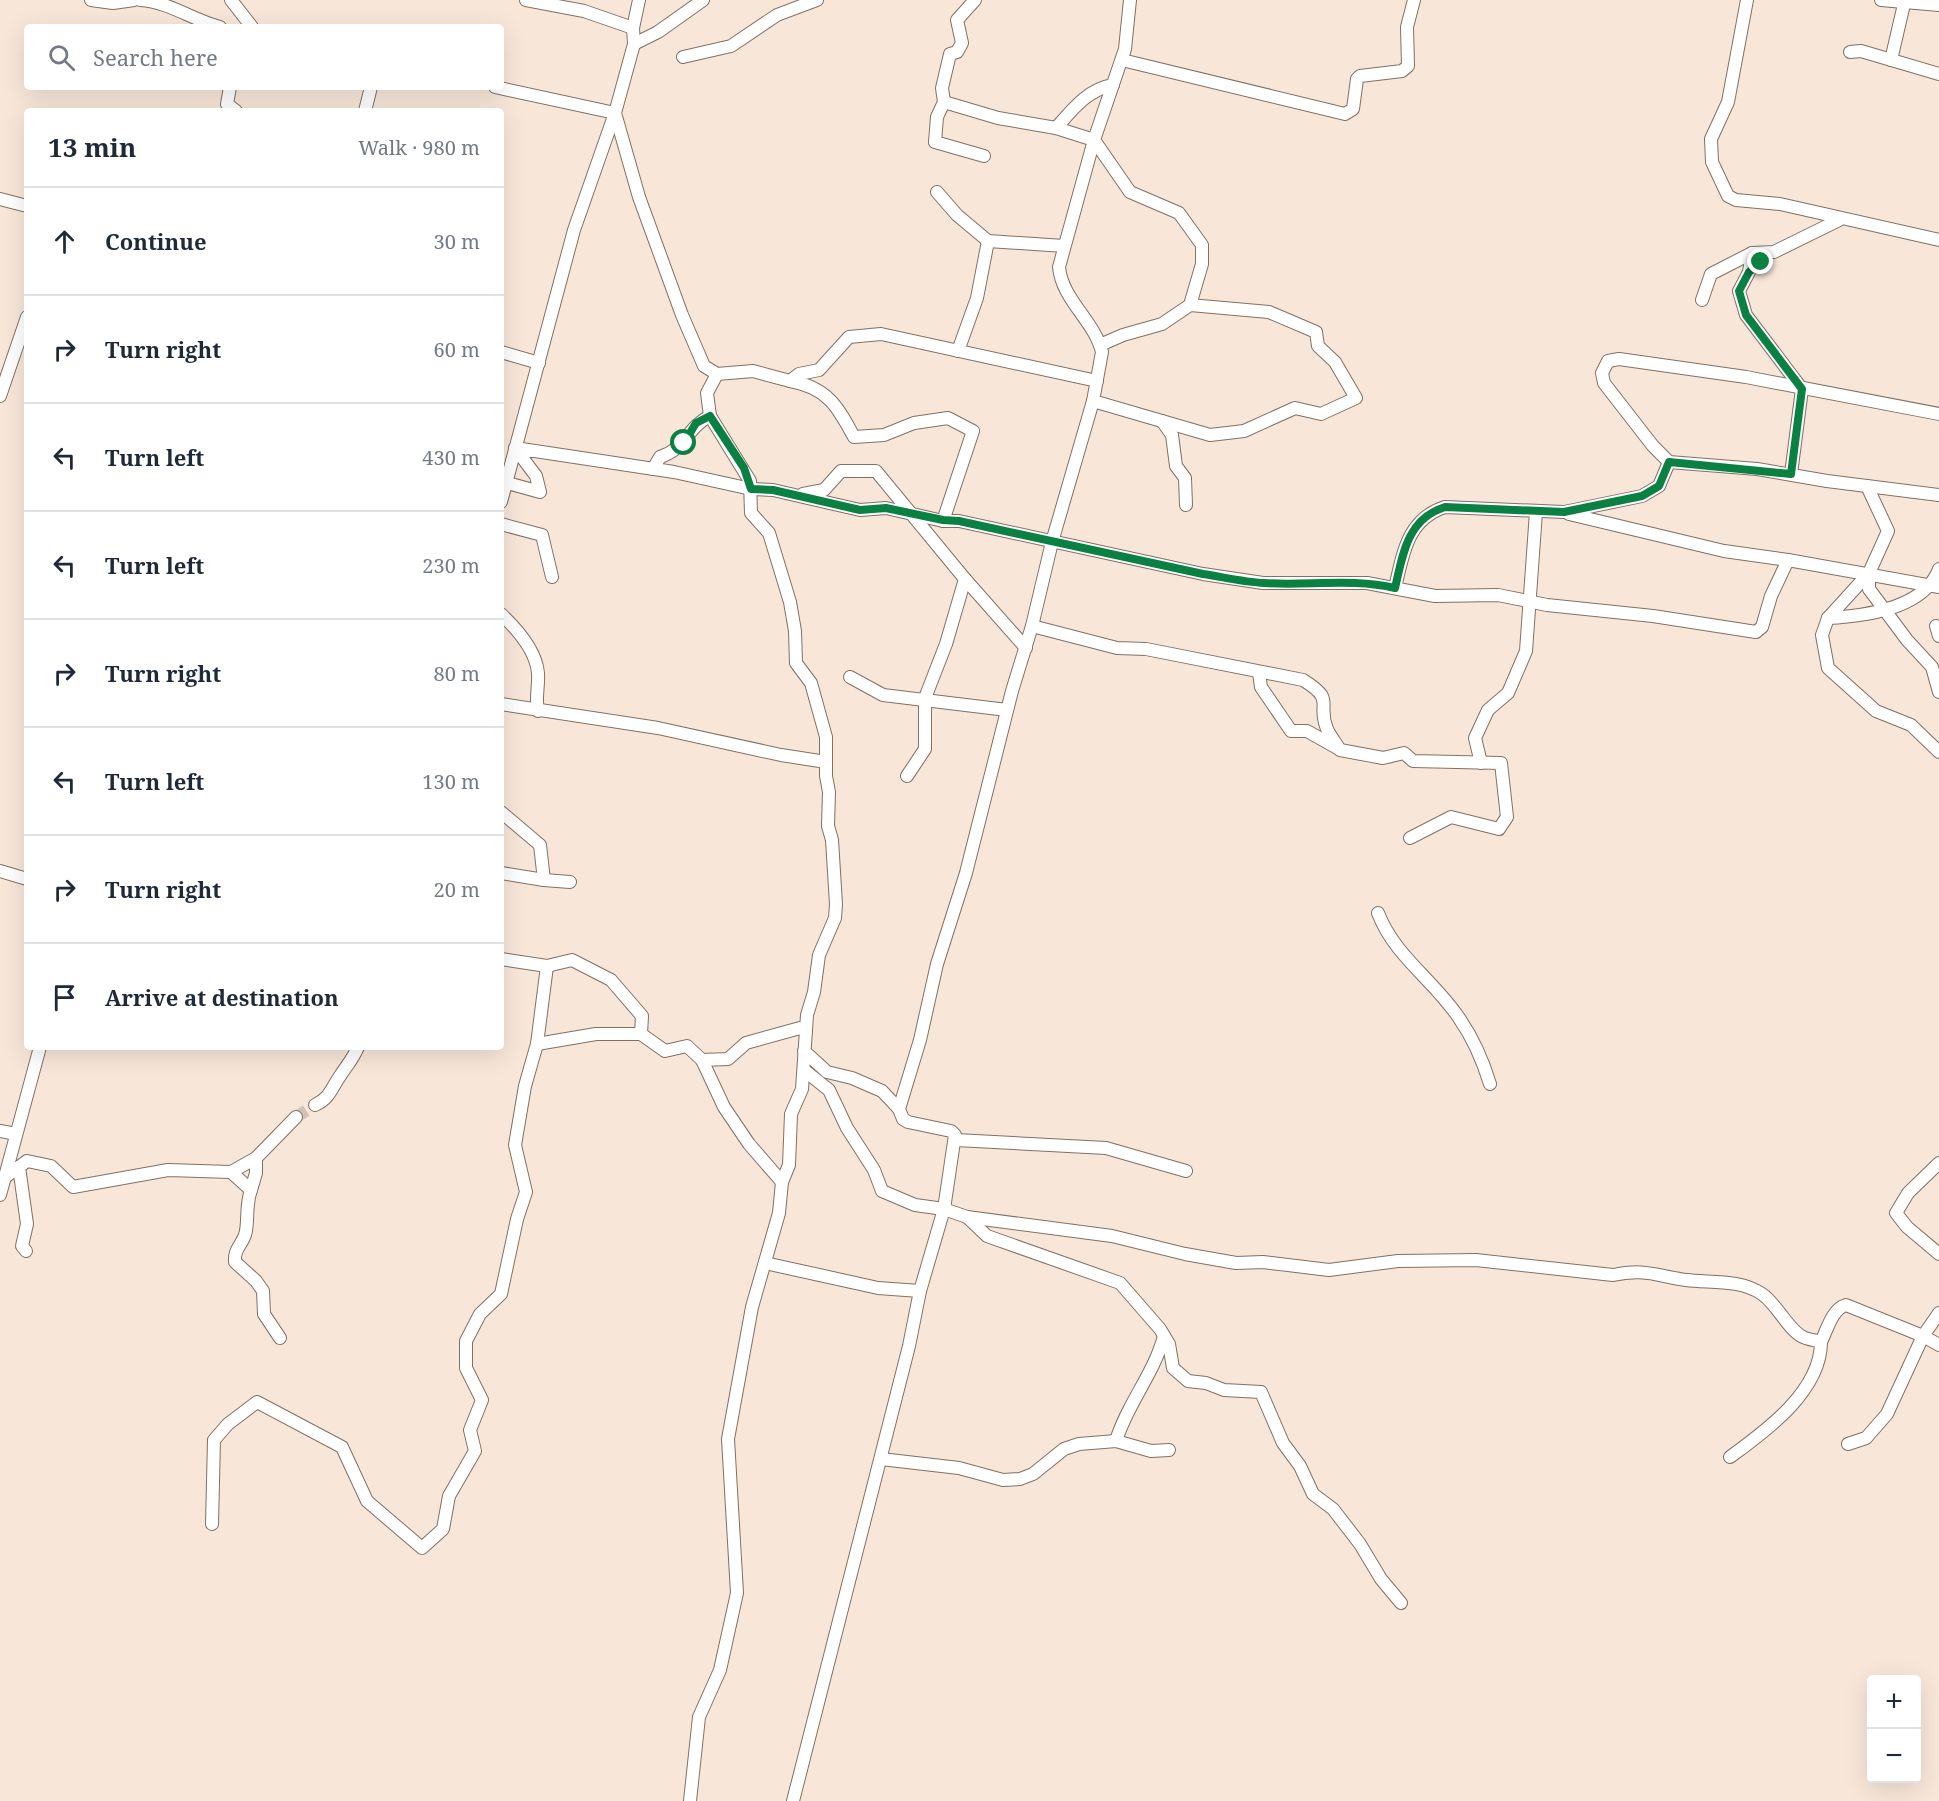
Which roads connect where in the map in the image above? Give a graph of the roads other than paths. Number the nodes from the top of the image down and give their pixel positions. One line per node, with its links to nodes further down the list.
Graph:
1 (91, 0): 2 (street)
2 (134, 0)
3 (140, 0): 16 (street)
4 (231, 0): 17 (street)
5 (526, 0): 18 (street)
6 (639, 0): 18 (street)
7 (703, 0): 19 (street)
8 (818, 0): 21 (street)
9 (975, 0): 29 (street)
10 (1130, 0): 22 (street)
11 (1414, 0): 22 (street)
12 (1747, 0): 39 (street)
13 (1881, 0): 14 (street)
14 (1905, 2): 15 (street); 23 (street)
15 (1939, 5)
16 (210, 24)
17 (250, 24)
18 (633, 28): 19 (street)
19 (634, 44): 32 (street)
20 (1850, 52): 23 (street)
21 (683, 57)
22 (1122, 60): 25 (street)
23 (1891, 60): 24 (street)
24 (1939, 74)
25 (1113, 85): 33 (street); 34 (street)
26 (504, 89): 32 (street)
27 (229, 90): 30 (street)
28 (370, 90): 31 (street)
29 (944, 102): 33 (street); 35 (street)
30 (232, 108)
31 (366, 108)
32 (615, 113): 52 (street); 53 (street)
33 (1056, 128): 34 (street)
34 (1094, 140): 42 (street); 47 (street)
35 (984, 156)
36 (937, 192): 41 (street)
37 (0, 199): 38 (street)
38 (24, 205)
39 (1839, 220): 40 (street); 44 (street)
40 (1939, 240)
41 (988, 241): 42 (street); 50 (street)
42 (1064, 246): 49 (street)
43 (1752, 252): 44 (street); 45 (street); 46 (street)
44 (1774, 252): 45 (street)
45 (1749, 272): 56 (street)
46 (1702, 300)
47 (1190, 305): 49 (street); 61 (street)
48 (24, 326): 57 (street)
49 (1100, 345): 55 (street)
50 (958, 351): 54 (street); 55 (street)
51 (504, 353): 52 (street)
52 (539, 363): 62 (street)
53 (717, 374): 54 (street); 60 (street)
54 (790, 381): 75 (street)
55 (1097, 381): 58 (street)
56 (1802, 389): 59 (street); 63 (street); 65 (street)
57 (0, 396)
58 (1093, 401): 61 (street); 77 (street)
59 (1939, 414)
60 (710, 416): 64 (street); 68 (street)
61 (1162, 421): 71 (street)
62 (515, 448): 64 (street); 66 (street); 66 (street)
63 (1669, 462): 65 (street); 73 (street)
64 (653, 469): 68 (street)
65 (1791, 474): 67 (street)
66 (504, 482)
67 (1867, 486): 70 (street); 80 (street)
68 (751, 489): 69 (street); 100 (street)
69 (796, 495): 74 (street); 74 (street)
70 (1939, 495)
71 (1186, 505)
72 (1536, 512): 73 (street); 84 (street); 85 (street)
73 (1564, 512): 78 (street)
74 (913, 514): 75 (street); 82 (street)
75 (943, 520): 77 (street)
76 (504, 525): 81 (street)
77 (1052, 542): 84 (street); 89 (street)
78 (1788, 560): 80 (street); 85 (street)
79 (1939, 569): 83 (street)
80 (1869, 573): 83 (street); 86 (street); 88 (street)
81 (552, 577)
82 (965, 579): 90 (street); 94 (street)
83 (1935, 586): 86 (street)
84 (1395, 588): 85 (street)
85 (1531, 602): 101 (street)
86 (1884, 608): 88 (street); 93 (street)
87 (504, 616): 97 (street)
88 (1828, 618): 99 (street)
89 (1032, 626): 90 (street); 91 (street)
90 (1026, 648): 96 (street)
91 (1258, 673): 98 (street); 98 (street)
92 (850, 676): 94 (street)
93 (1939, 692)
94 (925, 698): 96 (street); 102 (street)
95 (504, 705): 97 (street)
96 (1007, 710): 123 (street)
97 (538, 711): 100 (street)
98 (1340, 750): 101 (street)
99 (1939, 751)
100 (826, 762): 113 (street)
101 (1481, 763): 104 (street)
102 (907, 776)
103 (504, 815): 108 (street)
104 (1410, 838)
105 (0, 871): 107 (street)
106 (504, 874): 108 (street)
107 (24, 878)
108 (543, 880): 109 (street)
109 (570, 882)
110 (1378, 914): 121 (street)
111 (504, 959): 112 (street)
112 (547, 966): 114 (street); 115 (street)
113 (806, 1031): 118 (street); 119 (street)
114 (641, 1034): 115 (street); 119 (street)
115 (537, 1044): 154 (street)
116 (39, 1050): 126 (street)
117 (357, 1050): 122 (street)
118 (804, 1052): 120 (street); 123 (street)
119 (702, 1060): 134 (street)
120 (804, 1070): 134 (street); 137 (street)
121 (1490, 1084)
122 (315, 1105)
123 (899, 1109): 127 (street)
124 (296, 1117): 128 (street)
125 (0, 1131): 126 (street)
126 (16, 1134): 133 (street)
127 (956, 1140): 131 (street); 137 (street)
128 (255, 1158): 132 (street); 135 (street)
129 (1939, 1163): 140 (street)
130 (19, 1167): 132 (street); 133 (street); 139 (street)
131 (1186, 1171)
132 (231, 1172): 135 (street)
133 (2, 1178): 136 (street)
134 (782, 1182): 141 (street)
135 (251, 1190): 146 (street)
136 (0, 1195)
137 (944, 1209): 138 (street); 142 (street)
138 (967, 1217): 144 (street); 147 (street)
139 (26, 1251)
140 (1939, 1254)
141 (765, 1263): 142 (street); 156 (street)
142 (920, 1291): 153 (street)
143 (1939, 1313): 145 (street)
144 (1164, 1336): 149 (street); 155 (street)
145 (1923, 1336): 147 (street); 148 (street); 150 (street)
146 (280, 1338)
147 (1821, 1342): 152 (street)
148 (1939, 1345)
149 (1116, 1442): 151 (street); 153 (street)
150 (1848, 1444)
151 (1169, 1450)
152 (1730, 1457)
153 (881, 1458): 157 (street)
154 (212, 1524)
155 (1401, 1603)
156 (690, 1801)
157 (793, 1801)

